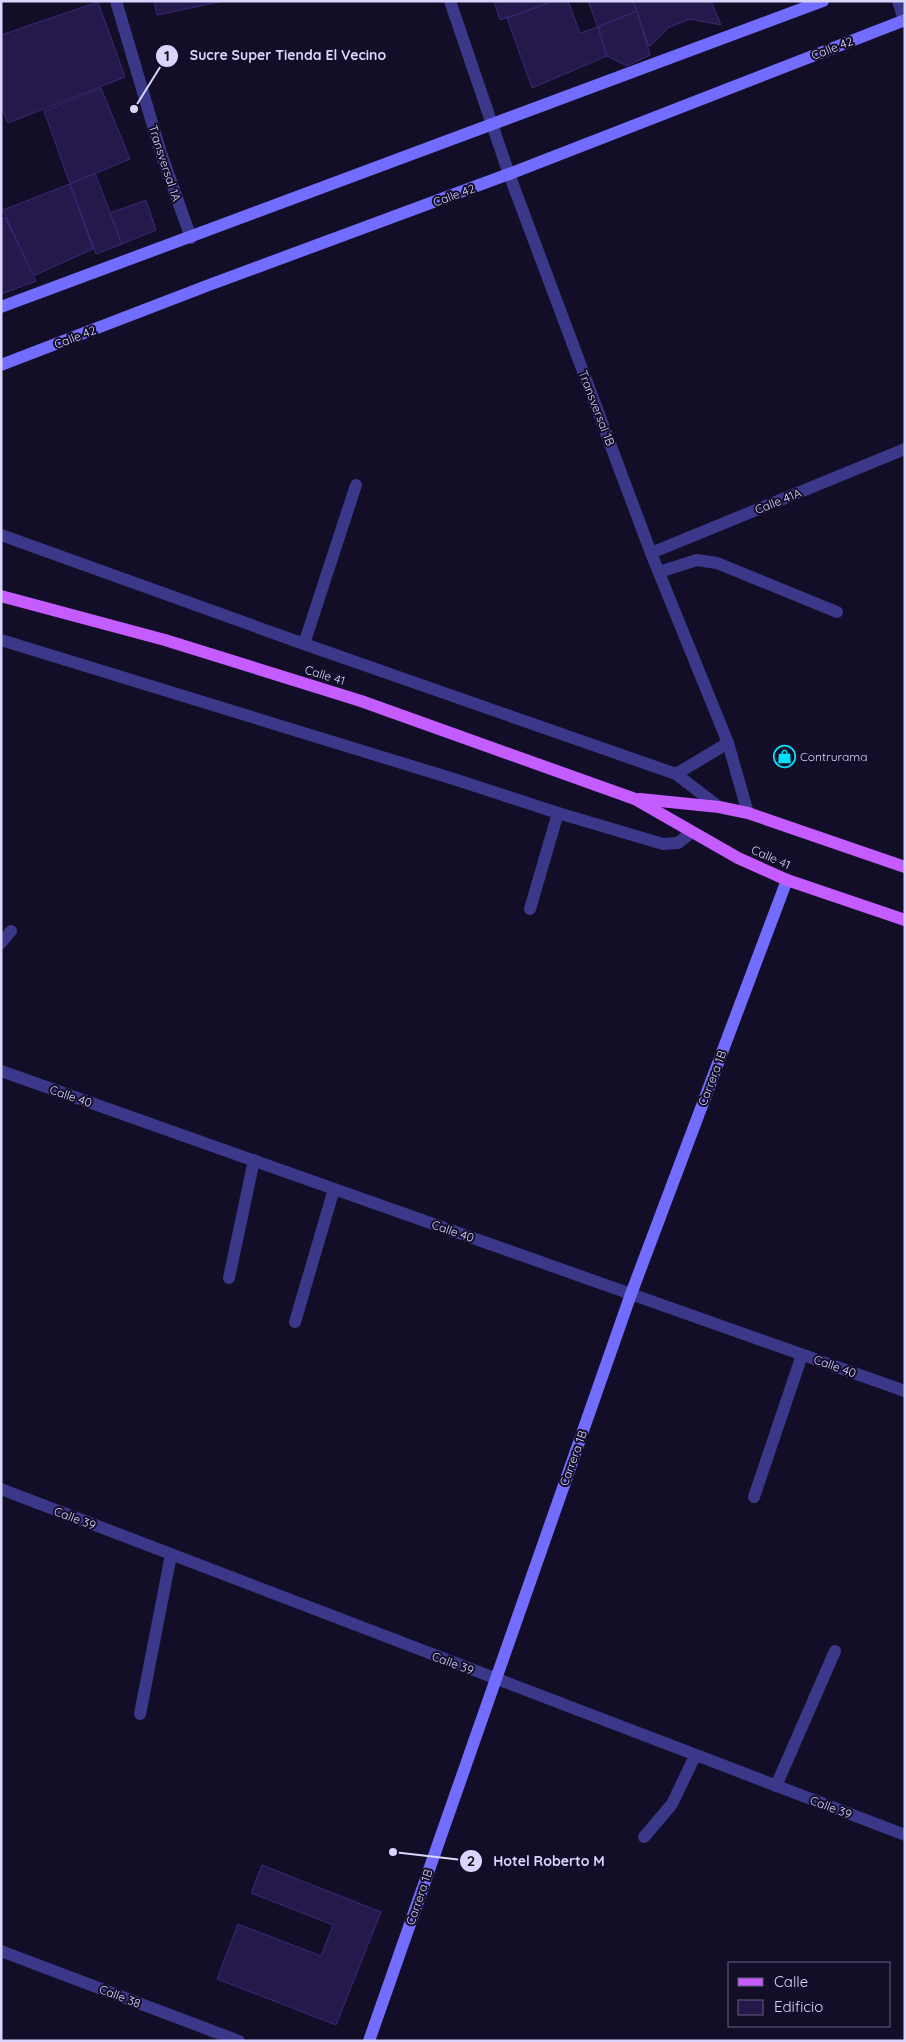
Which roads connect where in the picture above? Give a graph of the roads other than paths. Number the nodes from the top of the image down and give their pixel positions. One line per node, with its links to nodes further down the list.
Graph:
1 (116, 1): 8 (street, Transversal 1A)
2 (450, 1): 6 (street, Transversal 1B)
3 (823, 1): 6 (street)
4 (898, 1): 5 (street)
5 (905, 21): 7 (street, Calle 42)
6 (492, 125): 7 (street, Transversal 1B); 8 (street)
7 (509, 174): 10 (street, Calle 42); 14 (street, Transversal 1B)
8 (191, 238): 9 (street)
9 (1, 307)
10 (1, 365)
11 (905, 449): 14 (street, Calle 41A)
12 (356, 485): 19 (street)
13 (1, 535): 19 (street)
14 (651, 553): 15 (street, Transversal 1B)
15 (659, 572): 17 (street); 20 (street, Transversal 1B)
16 (1, 596): 22 (main road, Calle 41)
17 (837, 612)
18 (1, 640): 24 (street)
19 (304, 644): 21 (street)
20 (728, 743): 21 (street); 25 (street, Transversal 1B)
21 (676, 774): 23 (street)
22 (635, 799): 23 (main road, Calle 41); 26 (main road, Calle 41)
23 (720, 807): 25 (main road, Calle 41)
24 (558, 813): 26 (street); 29 (street)
25 (748, 813): 27 (main road, Calle 41)
26 (692, 832): 28 (main road, Calle 41)
27 (905, 867)
28 (786, 880): 30 (main road, Calle 41); 37 (street, Carrera 1B)
29 (530, 909)
30 (905, 920)
31 (11, 930): 32 (street)
32 (1, 943)
33 (1, 1071): 34 (street, Calle 40)
34 (254, 1160): 35 (street, Calle 40); 36 (street)
35 (334, 1189): 37 (street, Calle 40); 38 (street)
36 (229, 1278)
37 (631, 1294): 39 (street, Calle 40); 45 (street, Carrera 1B)
38 (296, 1322)
39 (802, 1355): 40 (street, Calle 40); 42 (street)
40 (905, 1391)
41 (1, 1489): 43 (street, Calle 39)
42 (754, 1497)
43 (171, 1555): 45 (street, Calle 39); 46 (street)
44 (834, 1651): 48 (street)
45 (495, 1679): 47 (street, Calle 39); 53 (street, Carrera 1B)
46 (140, 1714)
47 (695, 1756): 48 (street, Calle 39); 50 (street)
48 (776, 1786): 49 (street, Calle 39)
49 (905, 1835)
50 (644, 1837)
51 (1, 1951): 52 (street, Calle 38)
52 (239, 2041)
53 (369, 2041)

